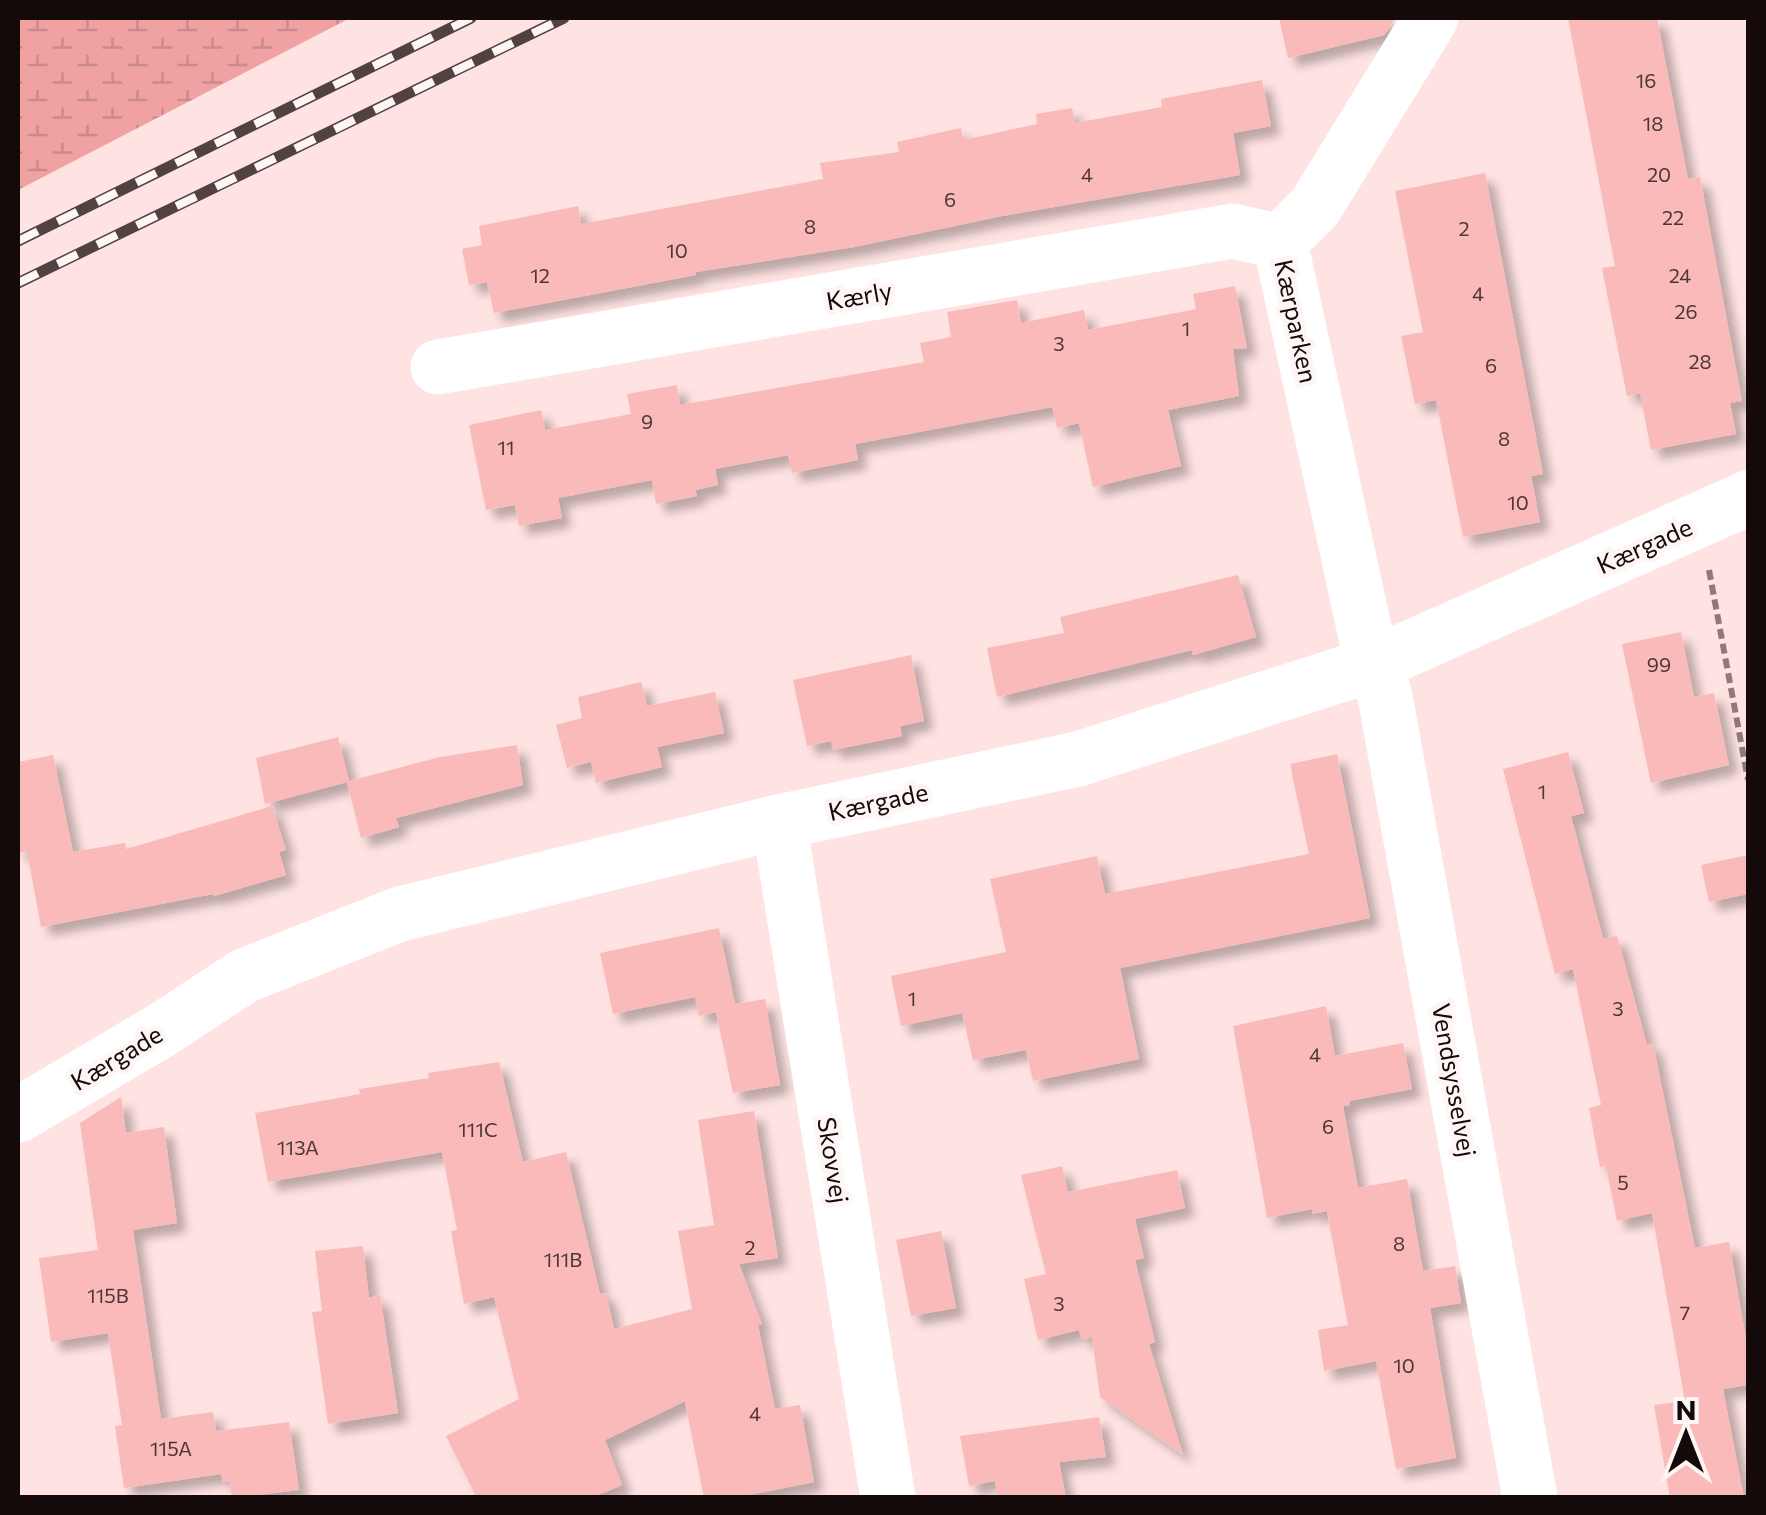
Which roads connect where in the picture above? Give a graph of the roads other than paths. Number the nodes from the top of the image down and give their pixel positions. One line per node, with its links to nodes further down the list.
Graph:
1 (1431, 18): 2 (street, Kærparken)
2 (1280, 242): 3 (street, Kærly); 5 (street, Kærparken)
3 (438, 367)
4 (1748, 498): 5 (street, Kærgade)
5 (1374, 664): 6 (street, Kærgade); 9 (street, Vendsysselvej)
6 (779, 822): 7 (street, Kærgade); 8 (street, Skovvej)
7 (18, 1115)
8 (888, 1498)
9 (1530, 1498)

